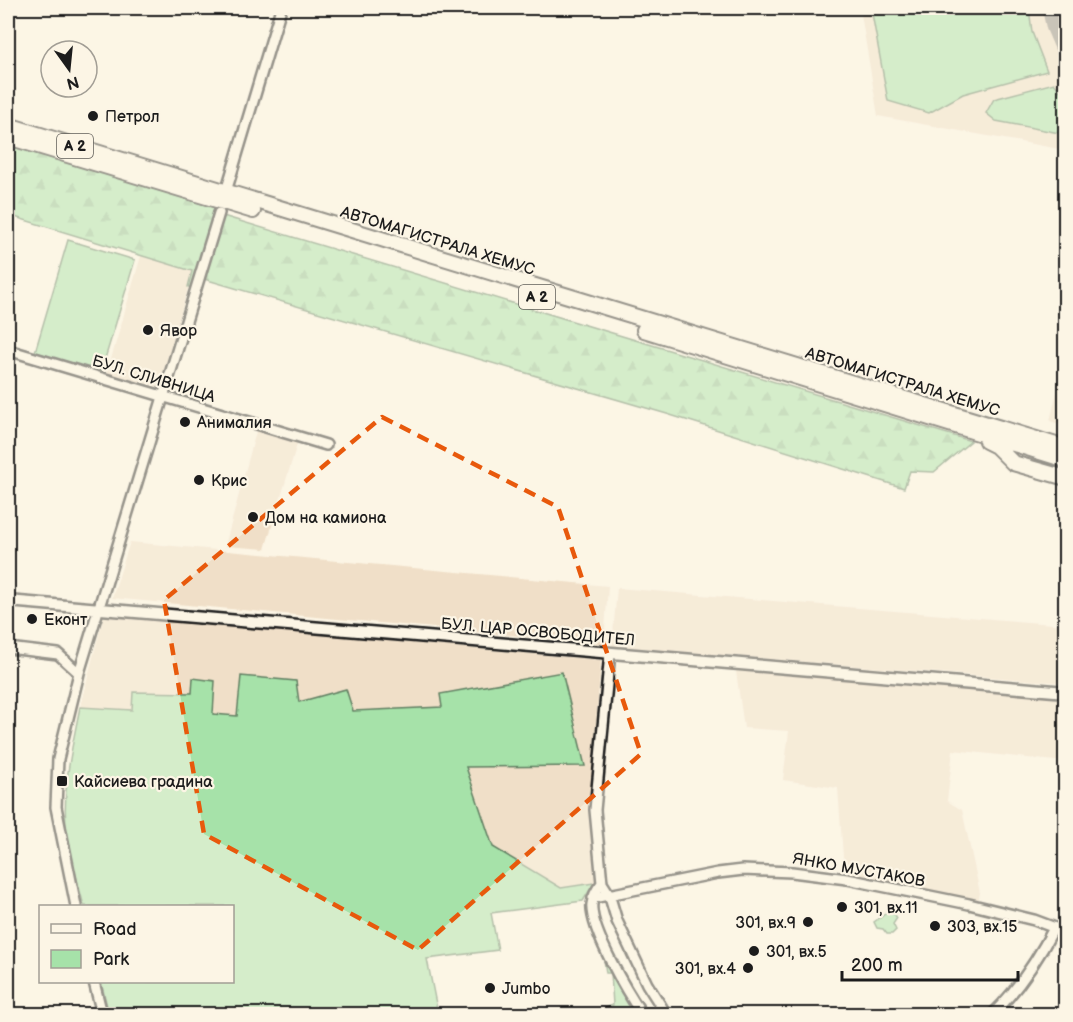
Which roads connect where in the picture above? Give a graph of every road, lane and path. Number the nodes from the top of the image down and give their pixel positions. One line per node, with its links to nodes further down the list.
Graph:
1 (281, 8): 4 (street)
2 (8, 125): 10 (highway, АВТОМАГИСТРАЛА ХЕМУС / A 2)
3 (8, 138): 8 (highway, АВТОМАГИСТРАЛА ХЕМУС / A 2)
4 (228, 185)
5 (219, 213): 7 (street)
6 (8, 350): 7 (street, БУЛ. СЛИВНИЦА)
7 (162, 397): 11 (street, БУЛ. СЛИВНИЦА); 16 (street)
8 (907, 411): 13 (highway, АВТОМАГИСТРАЛА ХЕМУС / A 2); 14 (highway)
9 (1045, 430): 10 (highway)
10 (1013, 432): 12 (highway, АВТОМАГИСТРАЛА ХЕМУС / A 2)
11 (326, 445)
12 (1065, 448)
13 (1065, 460)
14 (1065, 478)
15 (8, 601): 16 (main road, БУЛ. ЦАР ОСВОБОДИТЕЛ)
16 (98, 609): 18 (main road, БУЛ. ЦАР ОСВОБОДИТЕЛ); 19 (street)
17 (8, 648): 19 (street)
18 (610, 653): 20 (main road, БУЛ. ЦАР ОСВОБОДИТЕЛ); 21 (street)
19 (79, 673): 24 (street)
20 (1065, 692)
21 (602, 883): 22 (street); 23 (street)
22 (609, 894): 23 (street, ЯНКО МУСТАКОВ); 25 (street, ЯНКО МУСТАКОВ); 30 (street)
23 (593, 898): 29 (street)
24 (76, 905)
25 (1054, 928): 26 (street, ЯНКО МУСТАКОВ); 31 (street)
26 (1065, 932)
27 (94, 983): 28 (street)
28 (102, 1014)
29 (642, 1014)
30 (666, 1014)
31 (993, 1014)

